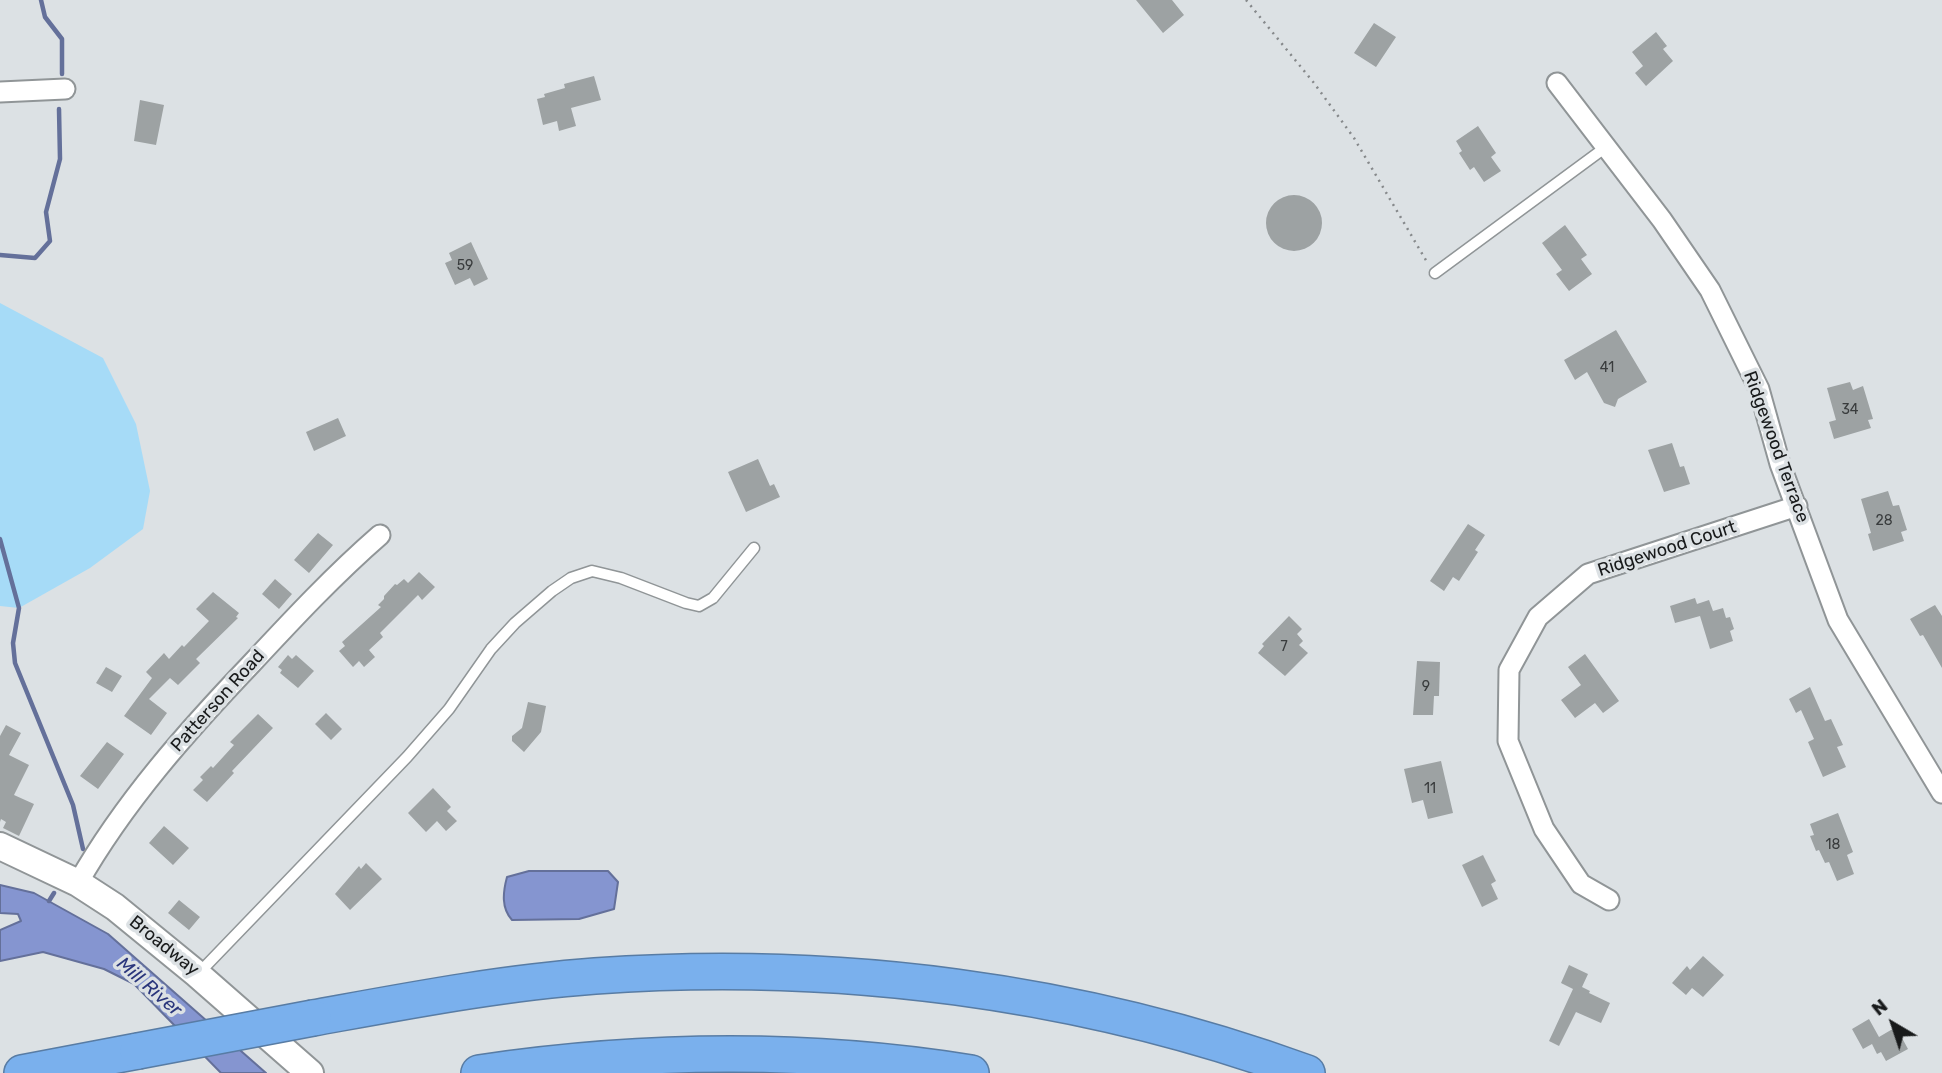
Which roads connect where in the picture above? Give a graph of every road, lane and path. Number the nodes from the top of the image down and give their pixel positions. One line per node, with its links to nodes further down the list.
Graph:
1 (1246, 0): 6 (path)
2 (1557, 83): 5 (street, Ridgewood Terrace)
3 (65, 89): 4 (street)
4 (0, 92)
5 (1606, 147): 6 (lane); 7 (street, Ridgewood Terrace)
6 (1435, 273)
7 (1797, 506): 10 (street, Ridgewood Terrace); 13 (street, Ridgewood Court)
8 (380, 535): 12 (street, Patterson Road)
9 (754, 548): 14 (lane)
10 (1942, 793)
11 (0, 846): 12 (main road, Broadway)
12 (78, 883): 14 (main road, Broadway)
13 (1609, 900)
14 (197, 974): 16 (main road, Broadway)
15 (22, 1073): 19 (highway, bridge)
16 (310, 1073)
17 (479, 1073): 18 (highway)
18 (971, 1073)
19 (1307, 1073)

